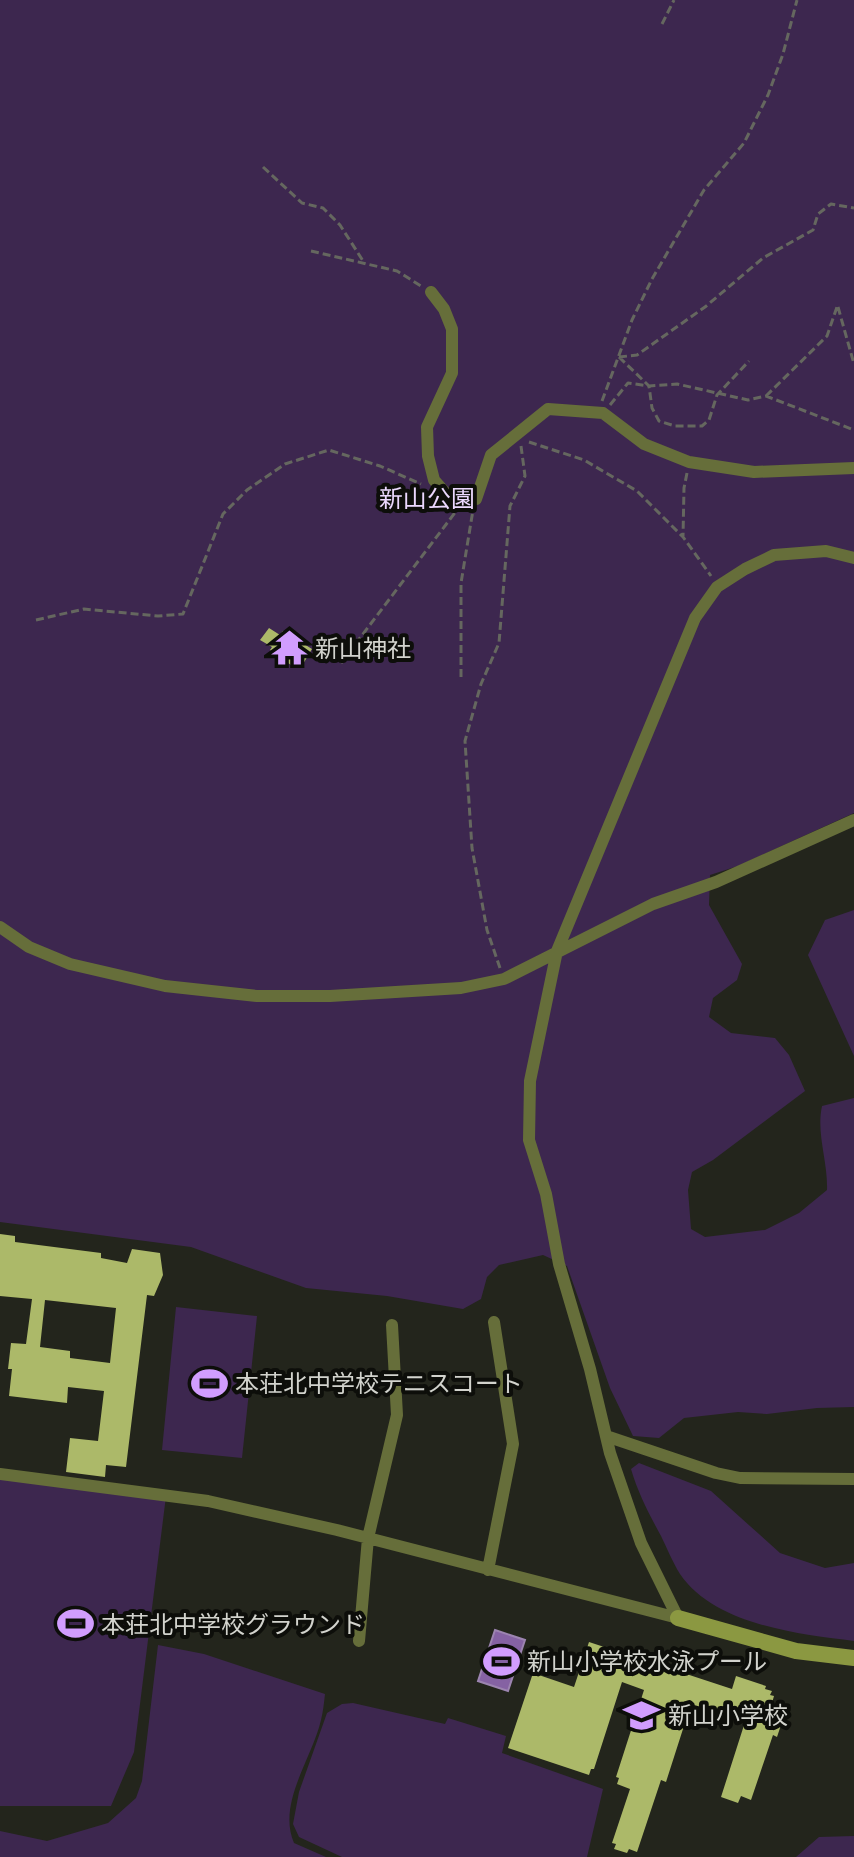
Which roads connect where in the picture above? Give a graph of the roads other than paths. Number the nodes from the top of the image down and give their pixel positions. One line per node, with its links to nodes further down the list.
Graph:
1 (431, 292): 2 (street)
2 (854, 468)
3 (854, 558): 6 (street)
4 (854, 820): 6 (street)
5 (0, 927): 6 (street)
6 (557, 951): 9 (street)
7 (494, 1322): 13 (street)
8 (392, 1325): 12 (street)
9 (606, 1436): 11 (street); 14 (street)
10 (0, 1474): 12 (street)
11 (854, 1479)
12 (368, 1538): 13 (street); 15 (street)
13 (488, 1570): 14 (street)
14 (678, 1618): 16 (street)
15 (359, 1641)
16 (854, 1658)

